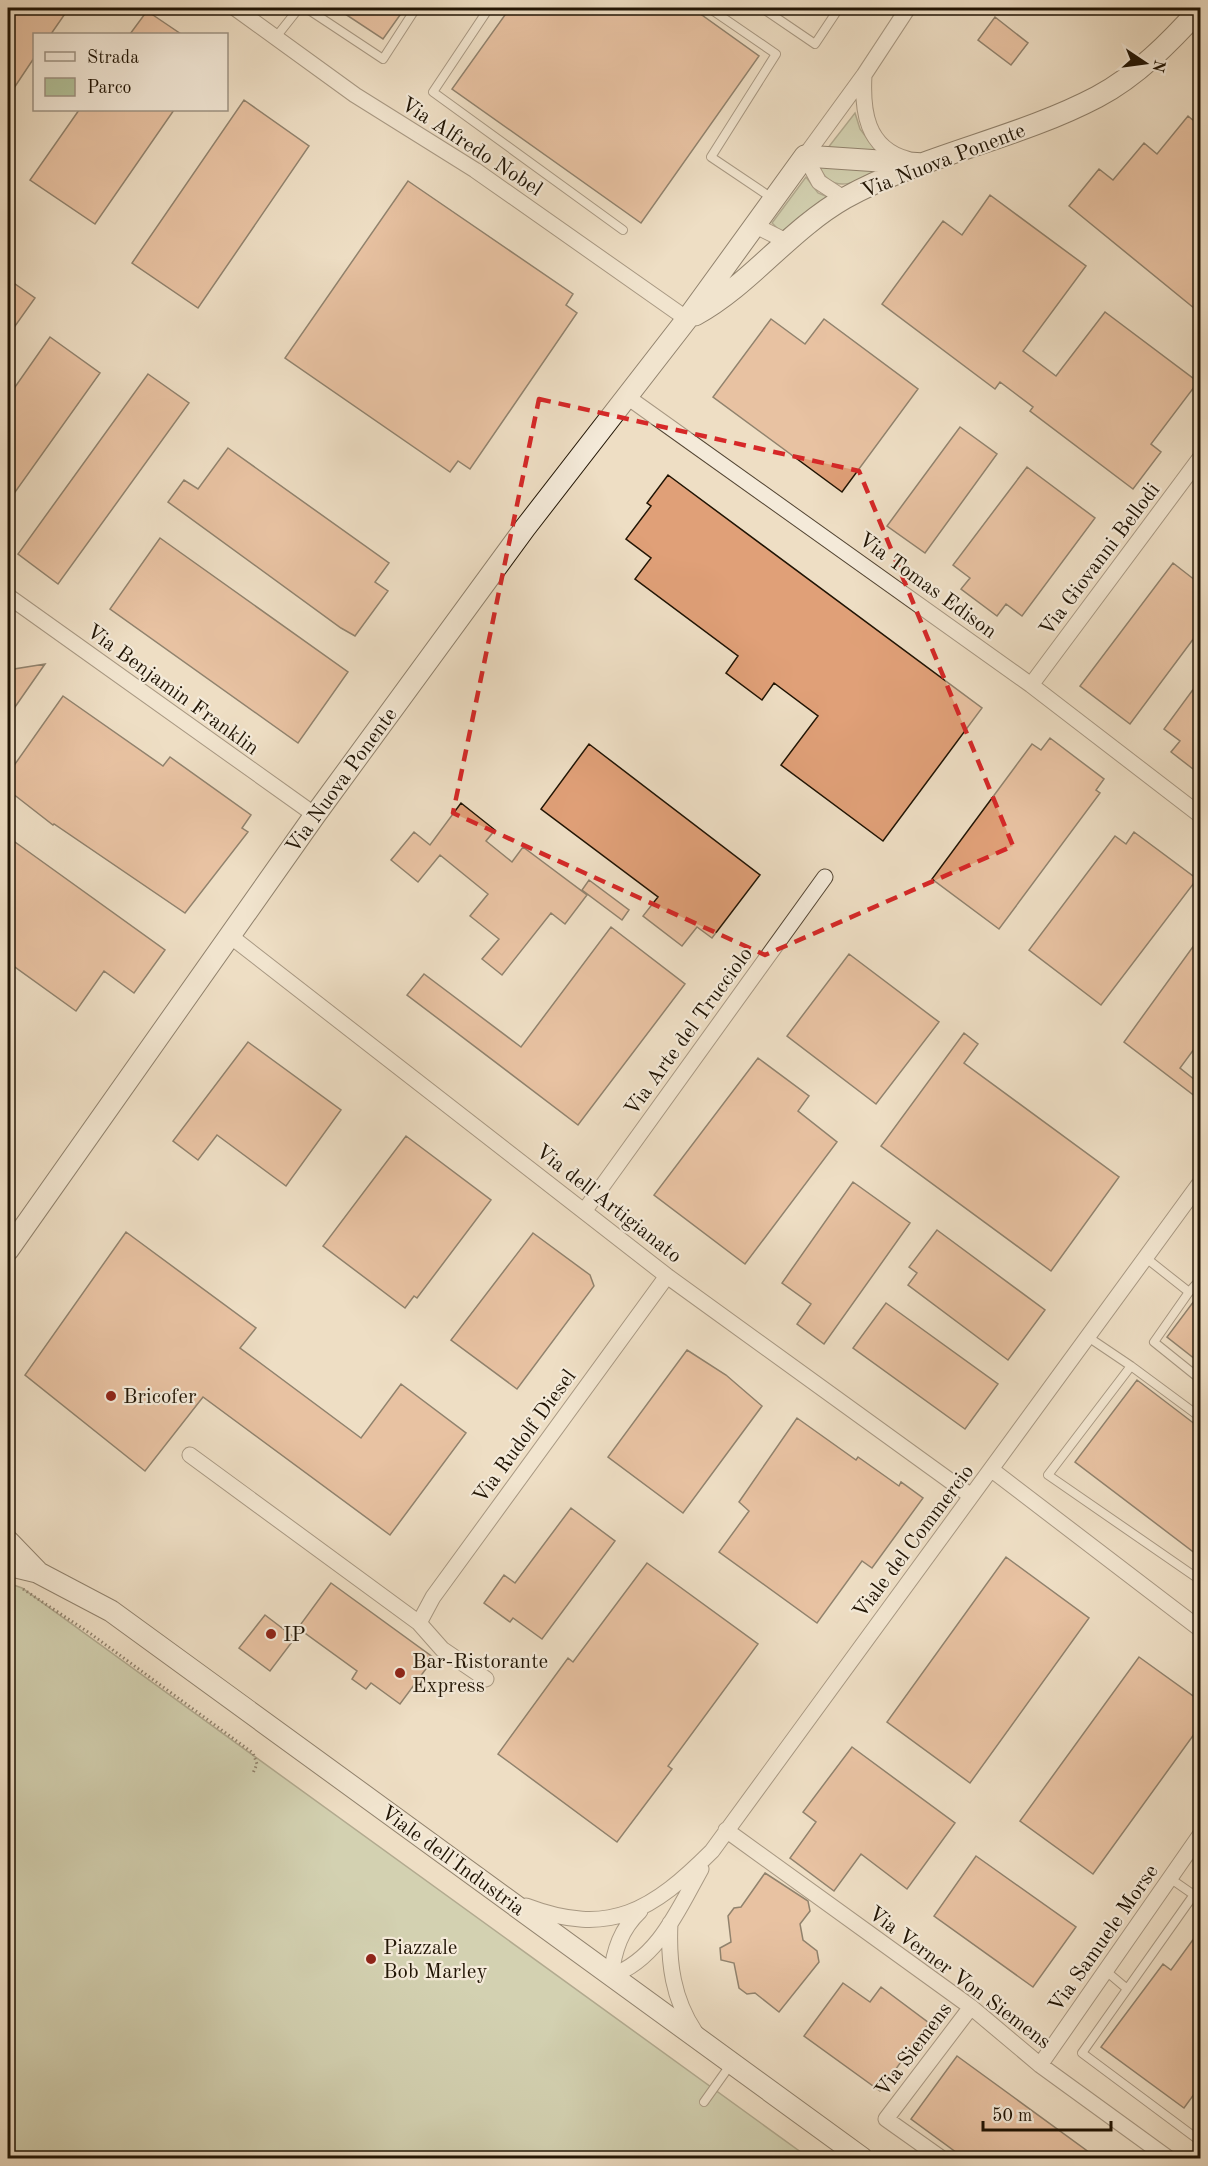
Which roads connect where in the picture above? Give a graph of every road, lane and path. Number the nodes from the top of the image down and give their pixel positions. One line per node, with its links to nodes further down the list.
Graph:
1 (235, 8): 11 (street, Via Alfredo Nobel)
2 (299, 8): 11 (lane)
3 (306, 8): 4 (lane)
4 (416, 8)
5 (489, 8): 18 (lane)
6 (710, 8): 15 (lane)
7 (762, 8): 8 (lane)
8 (839, 8)
9 (908, 8): 12 (street, Via Nuova Ponente)
10 (1200, 9): 14 (street, Via Nuova Ponente)
11 (276, 38): 20 (street, Via Alfredo Nobel)
12 (864, 75): 13 (street, Via Nuova Ponente); 14 (street)
13 (805, 156): 14 (street); 15 (street, Via Nuova Ponente); 16 (street)
14 (924, 164): 16 (street, Via Nuova Ponente)
15 (773, 199): 17 (street, Via Nuova Ponente)
16 (845, 199): 19 (street, Via Nuova Ponente)
17 (754, 225): 19 (street); 20 (street, Via Nuova Ponente)
18 (623, 230)
19 (786, 241): 20 (street, Via Nuova Ponente)
20 (687, 319): 21 (street, Via Nuova Ponente)
21 (626, 396): 24 (street, Via Tomas Edison); 25 (street, Via Nuova Ponente)
22 (1200, 458): 24 (street, Via Giovanni Bellodi)
23 (8, 596): 25 (street, Via Benjamin Franklin)
24 (1031, 685): 26 (street, Via Tomas Edison)
25 (315, 815): 28 (street, Via Nuova Ponente)
26 (1200, 815)
27 (825, 877): 30 (street, Via Arte del Trucciolo)
28 (229, 935): 30 (street, Via dell'Artigianato); 31 (street, Via Nuova Ponente)
29 (1200, 1184): 32 (street, Viale del Commercio)
30 (585, 1210): 33 (street, Via dell'Artigianato)
31 (8, 1250)
32 (1146, 1258): 35 (lane); 36 (street, Viale del Commercio)
33 (667, 1276): 42 (street, Via dell'Artigianato); 48 (street, Via Rudolf Diesel)
34 (1200, 1280): 35 (lane)
35 (1189, 1292): 38 (lane)
36 (1089, 1336): 37 (lane); 41 (street, Viale del Commercio)
37 (1131, 1366): 39 (lane); 46 (lane)
38 (1200, 1379)
39 (1200, 1417)
40 (190, 1455): 48 (street)
41 (992, 1470): 42 (street, Viale del Commercio); 49 (street)
42 (971, 1496): 52 (street, Viale del Commercio)
43 (8, 1541): 45 (street, Viale dell'Industria)
44 (8, 1565): 45 (street, Viale dell'Industria)
45 (37, 1572): 57 (street, Viale dell'Industria)
46 (1200, 1580)
47 (15, 1585): 51 (path)
48 (419, 1623): 50 (street)
49 (1200, 1629)
50 (486, 1679)
51 (253, 1773)
52 (726, 1830): 54 (street, Viale del Commercio); 64 (street, Via Verner Von Siemens)
53 (1200, 1835): 55 (street, Via Samuele Morse)
54 (712, 1851): 59 (street, Viale del Commercio); 60 (street)
55 (1171, 1879): 58 (lane); 61 (street, Via Samuele Morse)
56 (1200, 1887): 58 (lane)
57 (499, 1893): 59 (street); 62 (street, Viale dell'Industria)
58 (1194, 1895): 63 (lane)
59 (643, 1909): 62 (street)
60 (670, 1923): 62 (street); 65 (street)
61 (1106, 1971): 63 (lane); 67 (street, Via Samuele Morse)
62 (611, 1976): 65 (street, Viale dell'Industria)
63 (1126, 1988): 69 (lane)
64 (971, 2007): 67 (street, Via Verner Von Siemens); 72 (street, Via Siemens)
65 (701, 2040): 66 (street, Viale dell'Industria)
66 (732, 2063): 68 (lane); 71 (street, Viale dell'Industria)
67 (1040, 2065): 73 (street, Via Verner Von Siemens)
68 (704, 2102)
69 (1200, 2141)
70 (1200, 2149): 74 (lane)
71 (862, 2158)
72 (941, 2158)
73 (1168, 2158)
74 (1194, 2158)

